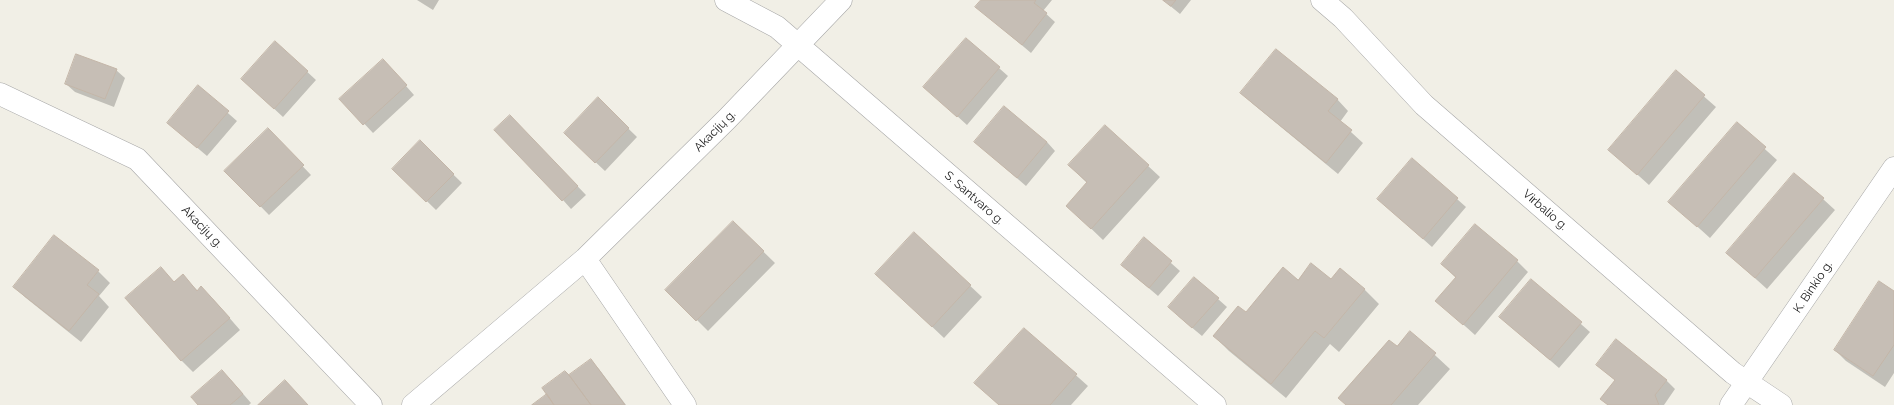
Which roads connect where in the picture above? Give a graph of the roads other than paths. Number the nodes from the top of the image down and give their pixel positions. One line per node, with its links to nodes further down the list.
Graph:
1 (726, 0): 4 (street, S. Santvaro g.)
2 (841, 0): 4 (street, Akacijų g.)
3 (1322, 0): 8 (street, Virbalio g.)
4 (798, 46): 7 (street, Akacijų g.); 12 (street, S. Santvaro g.)
5 (0, 94): 9 (street, Akacijų g.)
6 (1894, 168): 8 (street, K. Binkio g.)
7 (585, 259): 10 (street, Akacijų g.); 11 (street)
8 (1747, 382): 13 (street, K. Binkio g.); 14 (street, Virbalio g.)
9 (371, 405)
10 (413, 405)
11 (685, 405)
12 (1215, 405)
13 (1731, 405)
14 (1781, 405)

